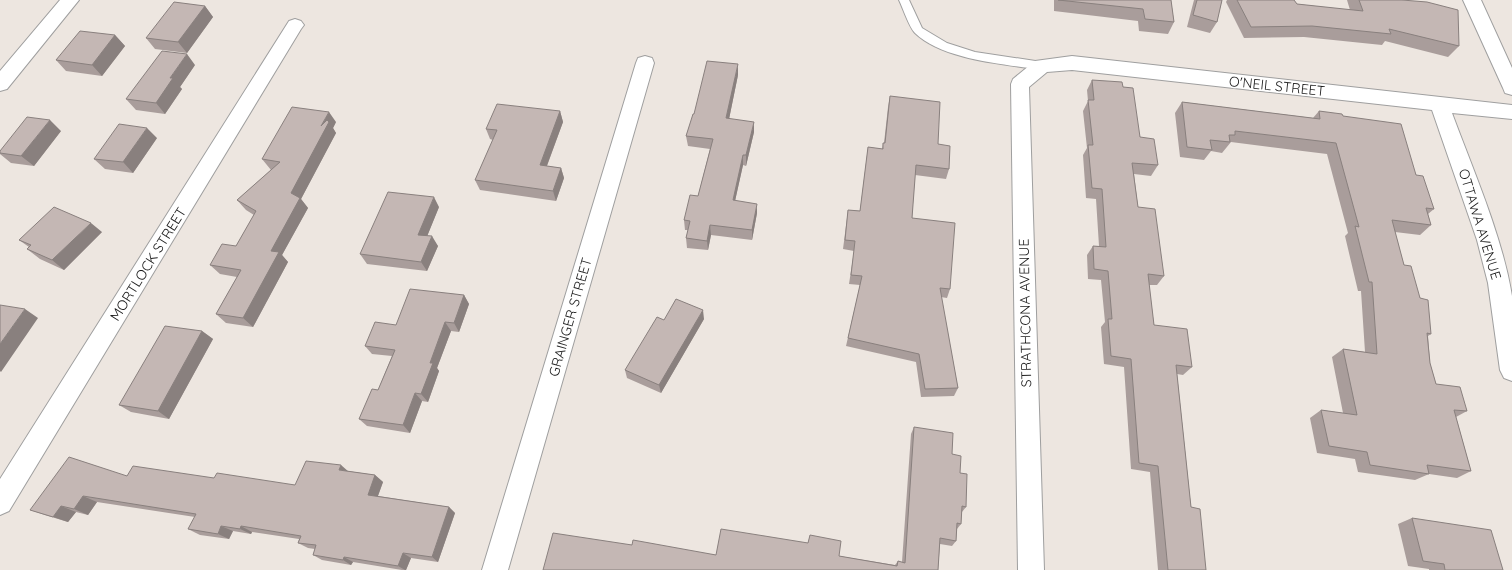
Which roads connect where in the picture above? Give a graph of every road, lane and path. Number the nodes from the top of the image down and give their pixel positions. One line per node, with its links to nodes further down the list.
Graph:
1 (70, 0): 7 (street)
2 (904, 0): 6 (lane)
3 (1472, 0): 8 (street)
4 (295, 25): 12 (street, MORTLOCK STREET)
5 (645, 63): 13 (street, GRAINGER STREET)
6 (1042, 66): 9 (street, O'NEIL STREET); 14 (street, STRATHCONA AVENUE)
7 (0, 84)
8 (1512, 88)
9 (1440, 105): 10 (street, O'NEIL STREET); 11 (street, OTTAWA AVENUE)
10 (1512, 112)
11 (1512, 370)
12 (0, 502)
13 (495, 570)
14 (1031, 570)

